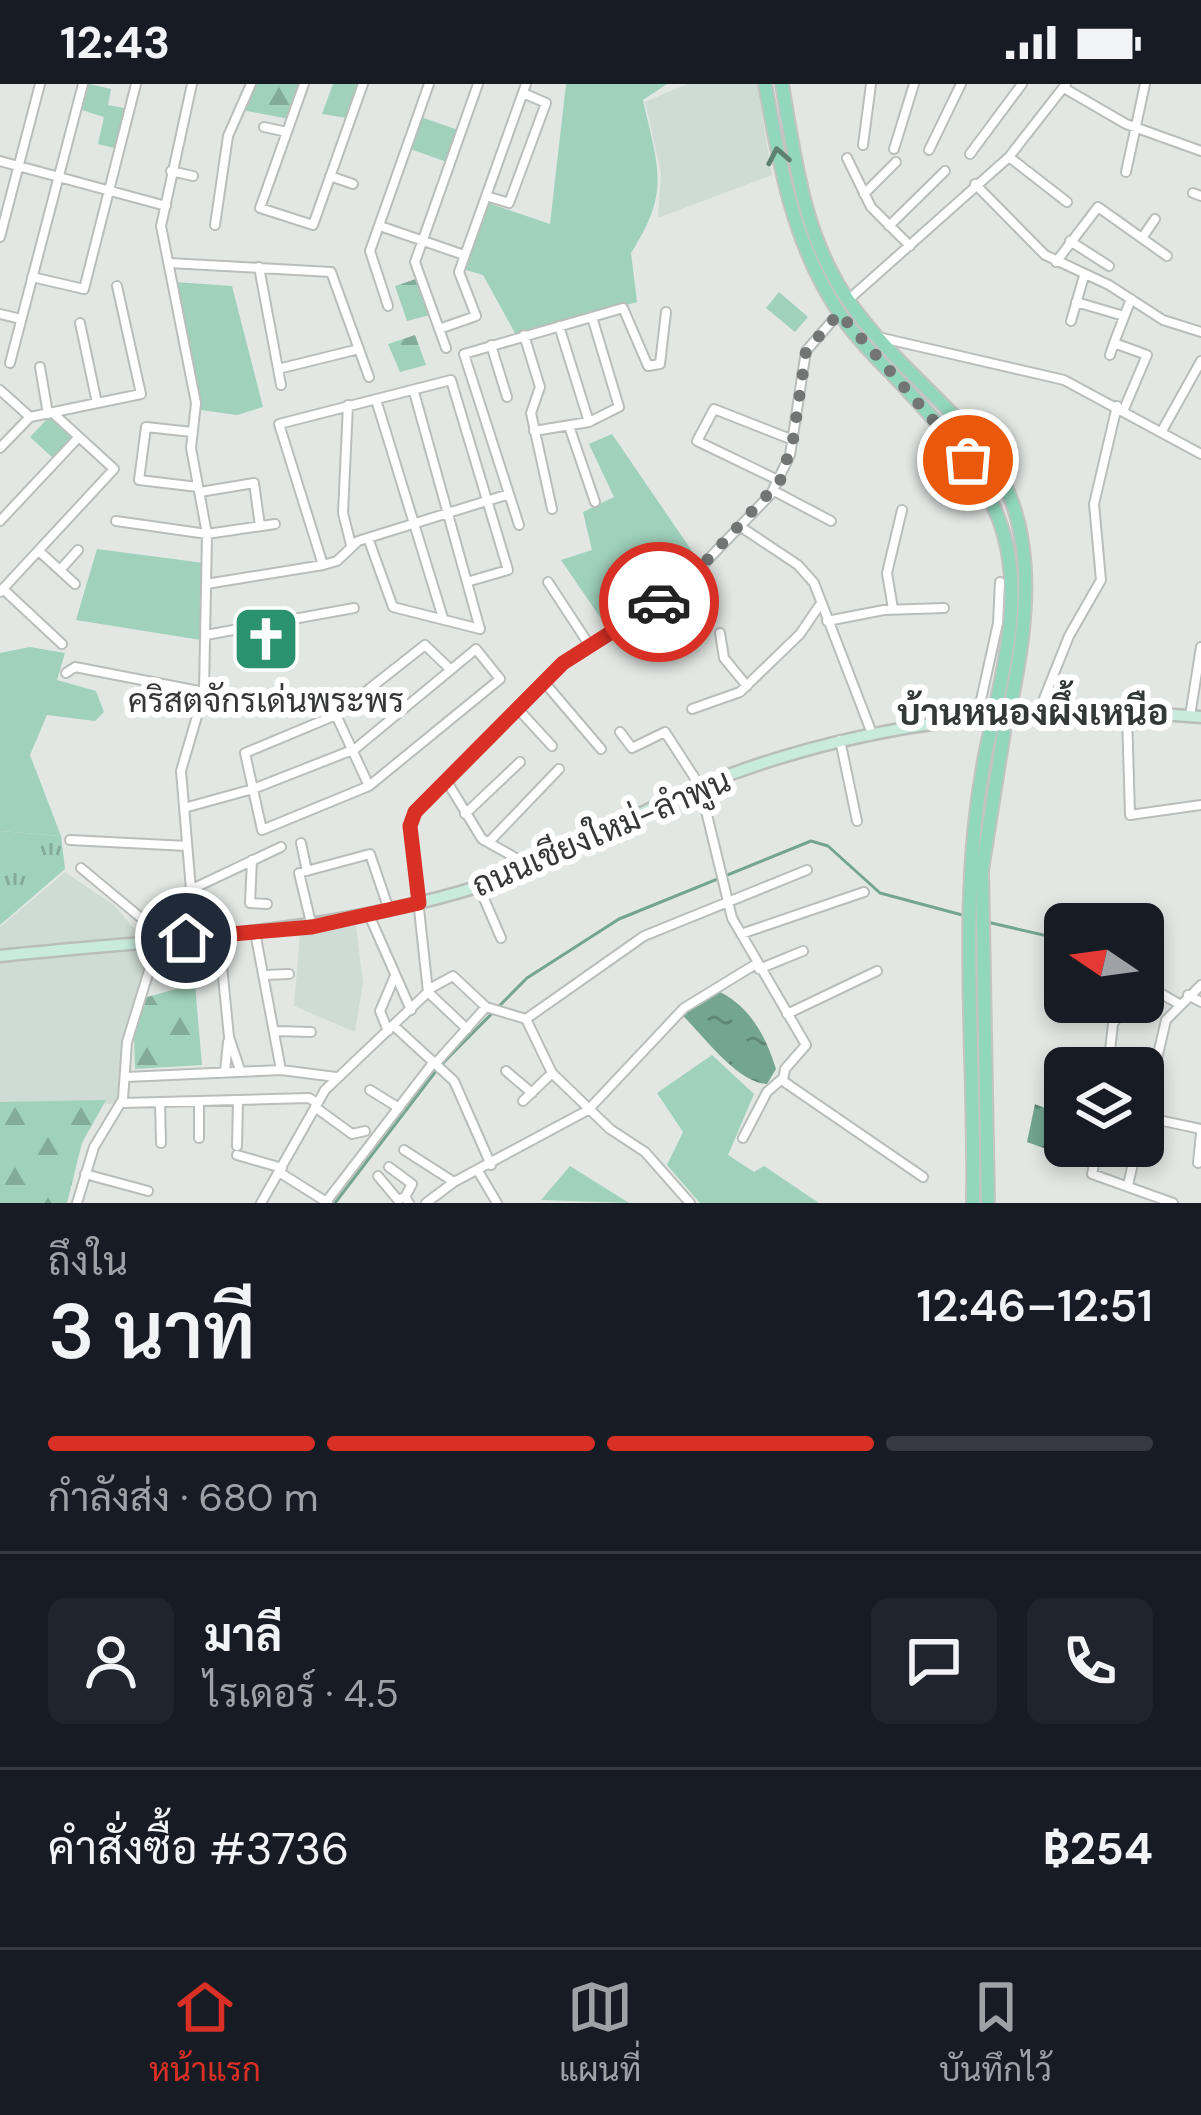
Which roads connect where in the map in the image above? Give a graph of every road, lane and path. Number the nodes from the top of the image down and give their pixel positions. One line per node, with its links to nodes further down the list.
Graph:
1 (40, 84): 31 (street)
2 (82, 84): 35 (street)
3 (136, 84): 40 (street)
4 (192, 84): 32 (street)
5 (251, 84): 46 (street)
6 (304, 84): 21 (street)
7 (363, 84): 37 (street)
8 (429, 84): 47 (street)
9 (478, 84): 51 (street)
10 (764, 84): 68 (main road, one-way to 10)
11 (782, 84): 64 (main road)
12 (871, 84): 22 (street)
13 (914, 84): 23 (street)
14 (961, 84): 24 (street)
15 (1022, 84): 26 (street)
16 (1144, 84): 20 (street)
17 (1065, 86): 20 (street); 27 (street)
18 (525, 88): 42 (street); 42 (street)
19 (264, 127): 21 (street)
20 (1136, 128): 25 (street); 34 (street)
21 (287, 132): 37 (street)
22 (863, 145)
23 (894, 149)
24 (929, 150)
25 (1201, 151)
26 (970, 154)
27 (1009, 157): 39 (street); 43 (street)
28 (848, 158): 41 (street)
29 (0, 161): 31 (street)
30 (896, 162): 41 (street)
31 (19, 166): 35 (street); 49 (street)
32 (171, 171): 36 (street); 44 (street)
33 (944, 171): 48 (street)
34 (1126, 172)
35 (58, 176): 40 (street); 61 (street)
36 (193, 176)
37 (330, 176): 38 (street)
38 (353, 184)
39 (975, 184): 53 (street); 56 (street)
40 (110, 190): 44 (street); 61 (street)
41 (864, 194): 48 (street)
42 (486, 196): 54 (street)
43 (1067, 202)
44 (166, 206): 57 (street)
45 (1156, 219): 50 (street)
46 (215, 225)
47 (380, 226): 51 (street); 66 (street)
48 (889, 226): 53 (street)
49 (0, 237)
50 (1142, 238): 52 (street); 55 (street)
51 (422, 241): 54 (street); 76 (street)
52 (1070, 241): 56 (street); 58 (street)
53 (910, 246): 64 (street)
54 (464, 255): 76 (street)
55 (1167, 256)
56 (1056, 262): 60 (street)
57 (169, 263): 59 (street); 104 (street)
58 (1109, 266)
59 (259, 267): 83 (street); 88 (street)
60 (1084, 276): 63 (street); 65 (street)
61 (32, 277): 72 (street)
62 (117, 286): 95 (street)
63 (1131, 298): 70 (street); 77 (street)
64 (848, 300): 79 (main road)
65 (1076, 302): 70 (street); 73 (street)
66 (388, 306)
67 (666, 312): 71 (street)
68 (839, 313): 79 (main road); 106 (street)
69 (0, 314): 72 (street)
70 (1124, 316): 80 (street)
71 (592, 317): 75 (street); 100 (street)
72 (21, 320): 86 (street)
73 (1071, 321)
74 (80, 323): 95 (street)
75 (560, 326): 78 (street); 100 (street)
76 (439, 329): 82 (street)
77 (1201, 332)
78 (524, 335): 81 (street); 103 (street)
79 (876, 337): 97 (street)
80 (1114, 343): 84 (street); 97 (street)
81 (491, 345): 93 (street); 112 (street)
82 (446, 348)
83 (359, 349): 88 (street); 89 (street)
84 (1110, 355)
85 (1201, 361): 102 (street)
86 (10, 363)
87 (40, 367): 98 (street)
88 (278, 369): 90 (street)
89 (369, 377)
90 (281, 385)
91 (0, 391): 99 (street)
92 (414, 392): 94 (street); 113 (street); 117 (street)
93 (507, 397)
94 (377, 403): 96 (street); 122 (street)
95 (97, 404): 98 (street)
96 (348, 405): 128 (street); 131 (street)
97 (1120, 408): 102 (street); 162 (street)
98 (50, 413): 99 (street); 105 (street)
99 (30, 417): 107 (street)
100 (589, 422): 101 (street)
101 (569, 426): 103 (street); 114 (street)
102 (1163, 430): 108 (street)
103 (534, 431): 115 (street)
104 (192, 433): 110 (street); 110 (street)
105 (78, 438): 118 (street); 130 (street)
106 (793, 440): 109 (street); 109 (street)
107 (0, 448)
108 (1201, 454)
109 (780, 481): 111 (street)
110 (199, 489): 124 (street); 126 (street)
111 (773, 491): 120 (street); 125 (street)
112 (509, 494): 113 (street); 123 (street)
113 (488, 501): 117 (street); 133 (street)
114 (595, 502)
115 (552, 508)
116 (902, 510): 143 (street)
117 (451, 513): 122 (street); 133 (street)
118 (0, 520)
119 (116, 521): 126 (street)
120 (831, 521)
121 (275, 524): 124 (street)
122 (414, 524): 127 (street); 144 (street)
123 (519, 525)
124 (260, 526): 126 (street)
125 (741, 527): 139 (street); 140 (street)
126 (207, 534): 137 (street)
127 (368, 538): 128 (street); 144 (street)
128 (351, 545): 131 (street)
129 (78, 550): 132 (street)
130 (40, 552): 132 (street); 138 (street)
131 (323, 566): 137 (street)
132 (60, 570): 136 (street)
133 (470, 581): 144 (street)
134 (548, 582): 150 (street)
135 (1000, 582): 163 (street)
136 (75, 584)
137 (206, 584): 148 (street)
138 (2, 591): 149 (street)
139 (657, 604): 146 (street); 150 (street)
140 (820, 604): 145 (street); 155 (street)
141 (353, 608): 148 (street)
142 (944, 608): 143 (street)
143 (892, 609): 145 (street)
144 (442, 618)
145 (827, 621): 164 (street)
146 (703, 629)
147 (720, 633): 155 (street)
148 (206, 635): 156 (street)
149 (62, 644)
150 (590, 646): 154 (street)
151 (1201, 647): 161 (street)
152 (450, 669): 160 (street); 168 (street); 174 (street)
153 (66, 673): 156 (street)
154 (544, 682): 157 (street); 169 (street)
155 (747, 686): 158 (street)
156 (204, 692): 177 (street)
157 (518, 709): 167 (street); 172 (street)
158 (692, 709)
159 (1127, 714): 161 (main road, ถนนเชียงใหม่-ลำพูน); 162 (main road, ถนนเชียงใหม่-ลำพูน); 176 (street)
160 (336, 715): 168 (street); 175 (street)
161 (1196, 717)
162 (1036, 718): 163 (main road, ถนนเชียงใหม่-ลำพูน)
163 (977, 719): 164 (main road, ถนนเชียงใหม่-ลำพูน)
164 (871, 731): 166 (main road, ถนนเชียงใหม่-ลำพูน)
165 (620, 733): 173 (street)
166 (840, 738): 173 (main road, ถนนเชียงใหม่-ลำพูน); 179 (street)
167 (552, 746)
168 (355, 749): 174 (street); 175 (street)
169 (601, 749)
170 (520, 762): 178 (street)
171 (560, 770): 181 (street)
172 (446, 780): 178 (street); 194 (street)
173 (700, 786): 186 (main road, ถนนเชียงใหม่-ลำพูน); 193 (street)
174 (369, 787): 175 (street)
175 (253, 790): 177 (street)
176 (1201, 805)
177 (183, 808): 183 (street)
178 (465, 814): 181 (street)
179 (857, 821)
180 (70, 840): 183 (street)
181 (488, 842): 186 (street)
182 (301, 844): 189 (street)
183 (188, 846): 191 (street)
184 (281, 847): 185 (street)
185 (252, 860): 191 (street); 195 (street)
186 (532, 867): 190 (main road, ถนนเชียงใหม่-ลำพูน)
187 (82, 868): 198 (street)
188 (807, 870): 193 (street)
189 (303, 873): 196 (street); 199 (street)
190 (479, 887): 194 (main road, ถนนเชียงใหม่-ลำพูน); 203 (street)
191 (191, 890): 198 (street)
192 (864, 892): 201 (street)
193 (726, 900): 201 (street); 221 (street)
194 (419, 903): 196 (main road, ถนนเชียงใหม่-ลำพูน); 213 (street)
195 (267, 904)
196 (389, 910): 197 (main road, ถนนเชียงใหม่-ลำพูน)
197 (369, 915): 199 (main road, ถนนเชียงใหม่-ลำพูน); 211 (street)
198 (152, 927): 204 (street)
199 (312, 927): 200 (main road, ถนนเชียงใหม่-ลำพูน)
200 (255, 932): 202 (main road, ถนนเชียงใหม่-ลำพูน); 210 (street)
201 (740, 934): 207 (street)
202 (219, 935): 204 (main road, ถนนเชียงใหม่-ลำพูน); 226 (street)
203 (501, 938)
204 (153, 942): 206 (main road, ถนนเชียงใหม่-ลำพูน); 234 (street)
205 (803, 951): 207 (street)
206 (0, 956)
207 (758, 967): 220 (street); 246 (street)
208 (878, 970): 220 (street)
209 (289, 974): 210 (street)
210 (266, 975): 224 (street)
211 (395, 976): 219 (street); 222 (street)
212 (1201, 985): 215 (street)
213 (429, 990): 218 (street); 219 (street); 223 (street)
214 (1164, 995): 217 (street)
215 (1188, 995): 216 (street); 217 (street)
216 (1201, 1002)
217 (1179, 1004): 227 (street)
218 (486, 1007): 221 (street); 223 (street)
219 (411, 1010): 222 (street)
220 (787, 1014): 236 (street)
221 (526, 1019): 233 (street)
222 (391, 1029): 228 (street); 235 (street)
223 (467, 1029): 228 (street)
224 (275, 1031): 225 (street); 230 (street)
225 (311, 1032)
226 (229, 1037): 229 (street); 231 (street)
227 (1158, 1047)
228 (434, 1064): 245 (street); 255 (street)
229 (239, 1070): 230 (street); 231 (street)
230 (281, 1070): 235 (street)
231 (225, 1071): 234 (street)
232 (506, 1072): 238 (street)
233 (552, 1073): 238 (street); 246 (street)
234 (126, 1076): 242 (street)
235 (336, 1077): 244 (street)
236 (782, 1078): 251 (street); 263 (street)
237 (370, 1090): 245 (street)
238 (532, 1093): 241 (street)
239 (199, 1102): 240 (street); 243 (street); 250 (street)
240 (238, 1102): 244 (street); 259 (street)
241 (523, 1102)
242 (121, 1103): 243 (street); 261 (street)
243 (160, 1103): 252 (street)
244 (316, 1105): 249 (street); 259 (street)
245 (399, 1108): 268 (street)
246 (588, 1110): 255 (street); 273 (street)
247 (1164, 1123): 248 (street)
248 (1201, 1131): 254 (street)
249 (365, 1132)
250 (200, 1138)
251 (743, 1138)
252 (161, 1143)
253 (404, 1150): 264 (street)
254 (1198, 1162)
255 (491, 1165): 260 (street)
256 (388, 1167): 267 (street)
257 (1093, 1167): 265 (street)
258 (1132, 1167): 265 (street)
259 (281, 1170): 268 (street); 270 (street)
260 (478, 1171): 264 (street); 272 (street)
261 (85, 1174): 266 (street); 269 (street)
262 (378, 1176): 267 (street)
263 (923, 1177)
264 (454, 1182): 271 (street)
265 (1128, 1185): 276 (street)
266 (148, 1191)
267 (407, 1200)
268 (327, 1202)
269 (77, 1203)
270 (261, 1203)
271 (427, 1203)
272 (496, 1203)
273 (690, 1203)
274 (973, 1203): 275 (main road)
275 (988, 1203)
276 (1173, 1203)

